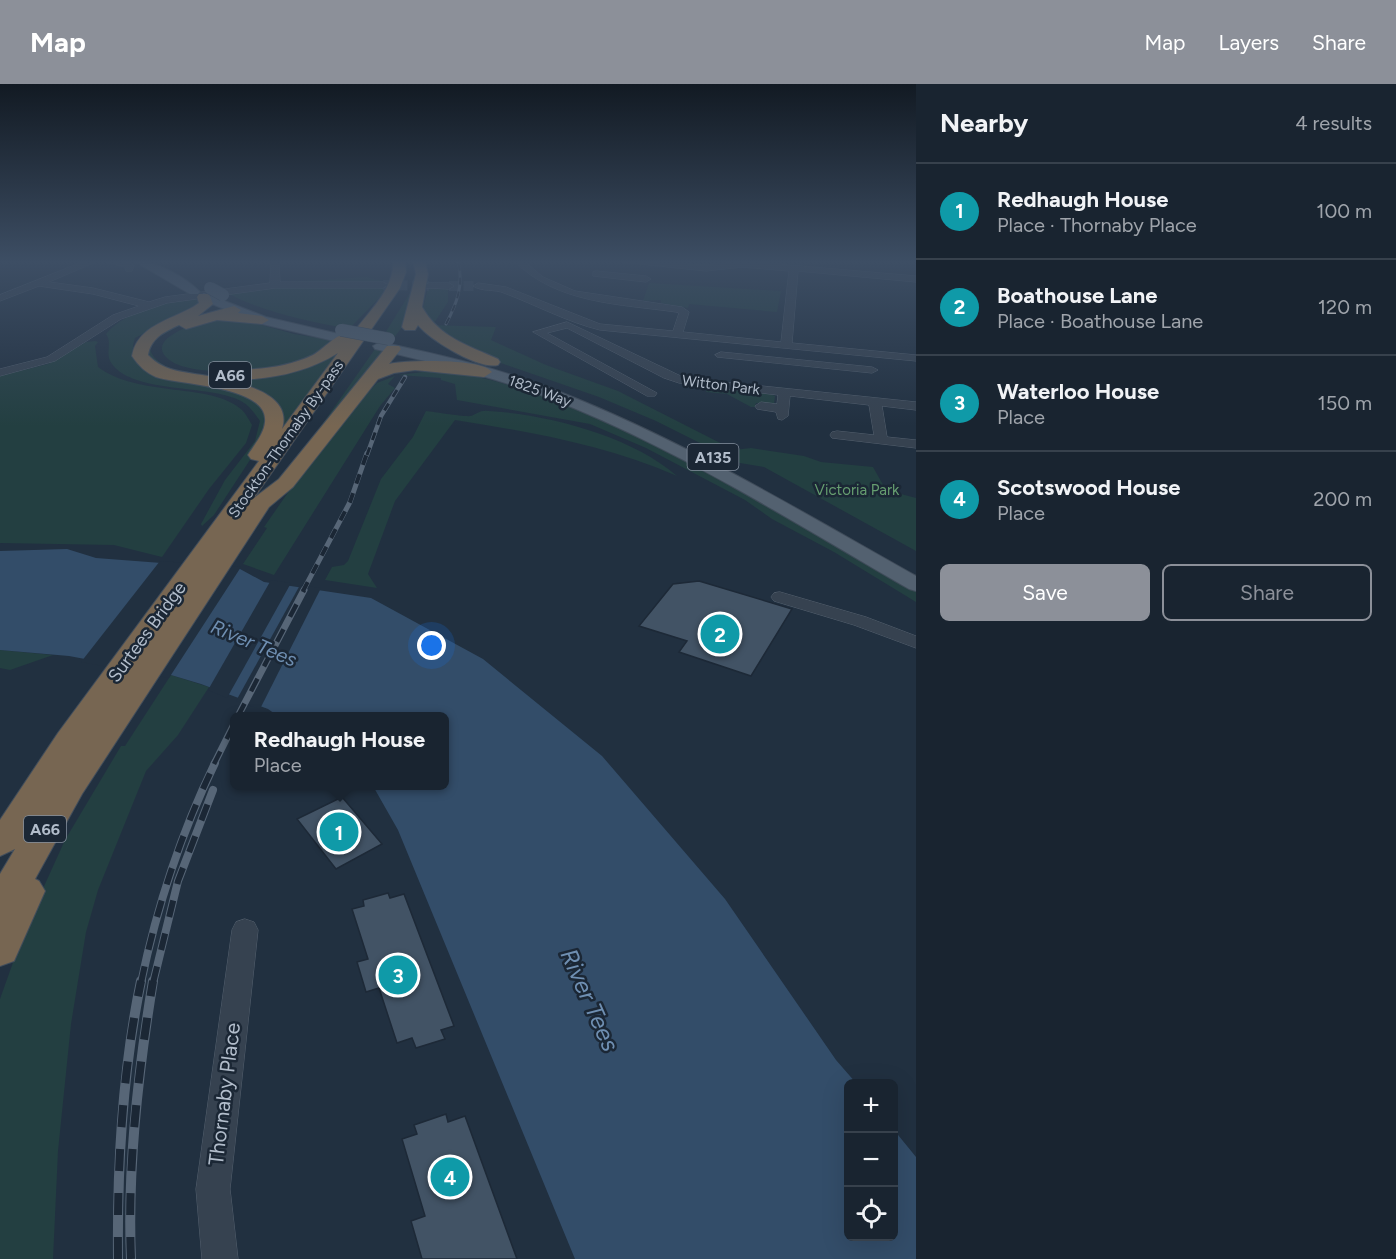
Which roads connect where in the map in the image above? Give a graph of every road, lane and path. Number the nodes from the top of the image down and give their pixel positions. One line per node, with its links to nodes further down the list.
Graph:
1 (120, 316): 26 (street)
2 (187, 316): 16 (highway)
3 (204, 316): 16 (highway)
4 (218, 316): 7 (highway, A66); 15 (highway, A135)
5 (250, 316): 15 (main road, 1825 Way / A135)
6 (281, 316): 17 (main road, 1825 Way / A135)
7 (371, 316)
8 (374, 316): 36 (highway, Stockton-Thornaby By-pass / A66)
9 (388, 316): 36 (highway, Stockton-Thornaby By-pass / A66)
10 (414, 316): 20 (highway, A66)
11 (419, 316): 23 (highway)
12 (568, 316): 18 (street)
13 (684, 316): 18 (street)
14 (789, 316): 21 (street)
15 (262, 320): 17 (main road, 1825 Way / A135)
16 (163, 328): 36 (highway)
17 (338, 333): 20 (main road, 1825 Way / A135)
18 (677, 334): 19 (street)
19 (723, 339): 21 (street); 24 (street)
20 (390, 344): 23 (main road, 1825 Way / A135); 27 (highway, A66)
21 (786, 344): 22 (street)
22 (916, 357)
23 (491, 369): 27 (highway); 37 (main road, 1825 Way / A135); 38 (main road, 1825 Way / A135)
24 (718, 370): 25 (street); 28 (street, Witton Park); 29 (street, Witton Park)
25 (872, 370)
26 (0, 373)
27 (375, 375): 36 (highway, A66)
28 (783, 392): 30 (street, Witton Park); 31 (street, Witton Park)
29 (651, 393)
30 (875, 402): 32 (street, Witton Park); 34 (street)
31 (761, 406)
32 (916, 406)
33 (837, 435): 34 (street)
34 (881, 440): 35 (street)
35 (916, 444)
36 (244, 518): 41 (highway, Surtees Bridge / A66)
37 (916, 568)
38 (916, 585)
39 (780, 597): 40 (street)
40 (916, 642)
41 (87, 745): 42 (highway, A66); 43 (highway, A66); 45 (highway)
42 (6, 838)
43 (0, 907)
44 (245, 930): 46 (street, Thornaby Place)
45 (0, 949)
46 (220, 1259)

